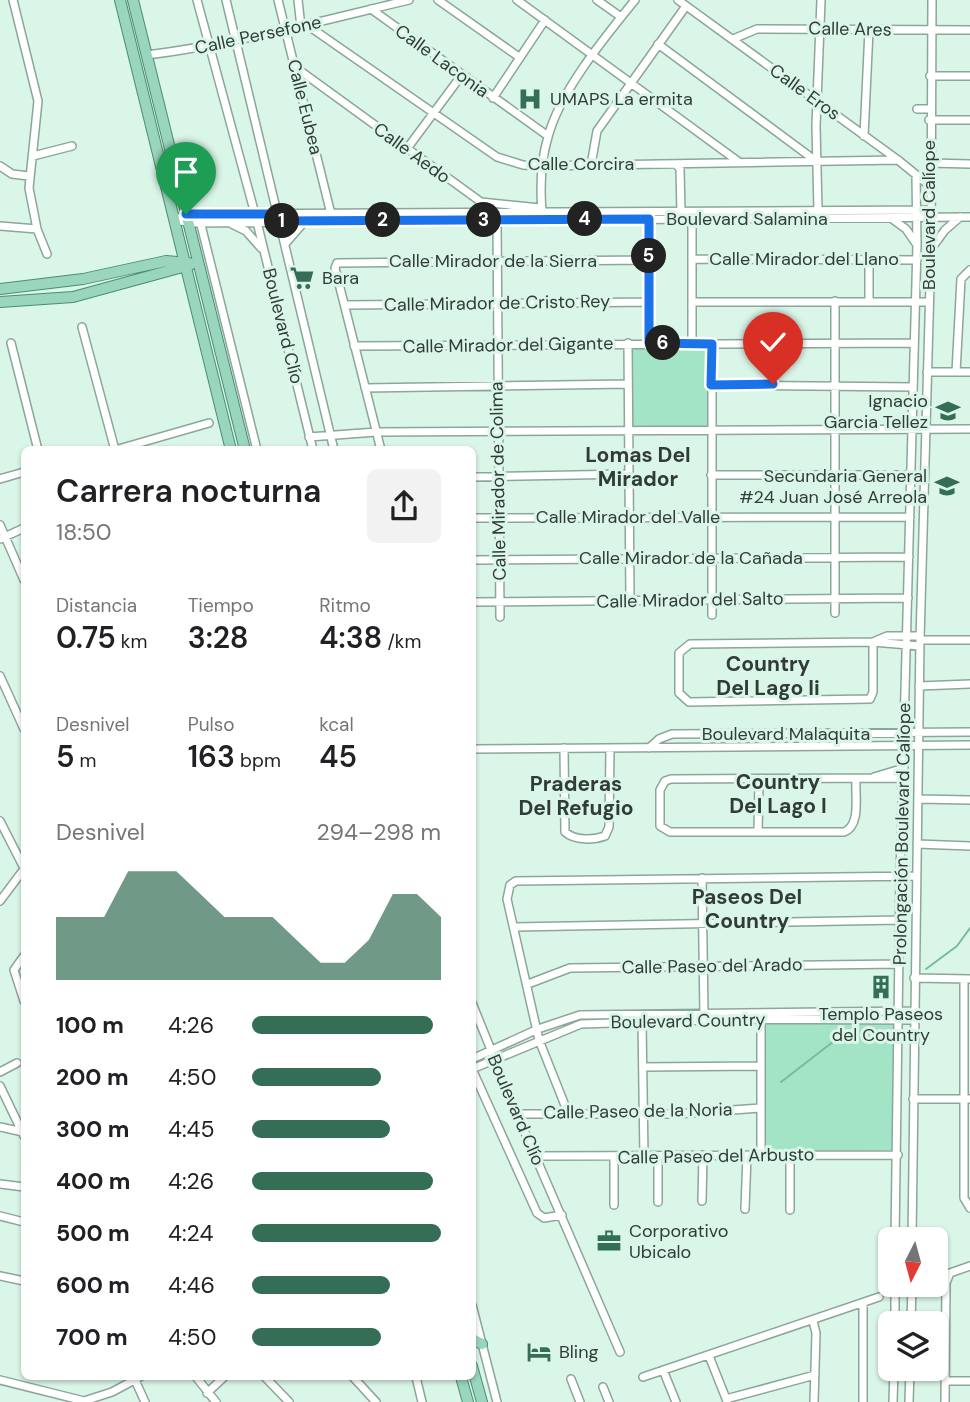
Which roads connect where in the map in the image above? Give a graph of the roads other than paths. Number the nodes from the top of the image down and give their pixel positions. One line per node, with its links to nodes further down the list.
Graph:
1 (13, 0): 49 (street)
2 (120, 0): 79 (main road)
3 (133, 0): 31 (main road)
4 (197, 0): 29 (street, Boulevard Clío)
5 (226, 0): 27 (street)
6 (278, 0): 25 (street, Calle Eubea)
7 (298, 0): 20 (street)
8 (409, 0): 17 (street, Calle Persefone)
9 (438, 0): 32 (street)
10 (517, 0): 19 (street)
11 (597, 0): 18 (street)
12 (635, 0): 18 (street)
13 (678, 0): 16 (street, Calle Eros)
14 (821, 0): 21 (street)
15 (932, 0): 23 (street, Boulevard Calíope)
16 (686, 6): 26 (street, Calle Eros); 28 (street)
17 (371, 9): 20 (street, Calle Persefone); 34 (street, Calle Laconia)
18 (621, 17): 30 (street)
19 (545, 20): 30 (street); 32 (street)
20 (304, 26): 25 (street, Calle Persefone); 42 (street, Calle Corcira)
21 (821, 29): 22 (street, Calle Ares); 26 (street, Calle Ares); 39 (street)
22 (869, 30): 23 (street, Calle Ares); 46 (street)
23 (931, 30): 24 (street, Calle Ares); 35 (street, Boulevard Calíope)
24 (970, 30)
25 (286, 32): 27 (street, Calle Persefone); 33 (street, Calle Eubea)
26 (733, 39): 39 (street, Calle Eros)
27 (236, 43): 29 (street, Calle Persefone); 69 (street)
28 (658, 44): 37 (street); 52 (street)
29 (209, 48): 31 (street, Calle Persefone); 68 (street, Boulevard Clío)
30 (594, 54): 37 (street); 45 (street)
31 (147, 55): 79 (main road)
32 (519, 57): 38 (street)
33 (295, 67): 48 (street, Calle Aedo); 66 (street, Calle Eubea)
34 (461, 76): 38 (street, Calle Laconia); 42 (street)
35 (930, 76): 36 (street); 41 (street, Boulevard Calíope)
36 (970, 76)
37 (631, 82): 51 (street); 56 (street)
38 (493, 97): 45 (street, Calle Laconia)
39 (817, 101): 46 (street, Calle Eros); 52 (street)
40 (917, 109): 41 (street)
41 (930, 109): 43 (street, Boulevard Calíope)
42 (433, 112): 48 (street); 58 (street, Calle Corcira)
43 (929, 120): 44 (street); 53 (street, Boulevard Calíope)
44 (970, 120)
45 (548, 136): 58 (street)
46 (864, 136): 50 (street, Calle Eros)
47 (72, 146): 49 (street)
48 (406, 150): 62 (street, Calle Aedo)
49 (33, 156): 59 (street)
50 (898, 160): 52 (street, Calle Corcira); 60 (street, Calle Eros)
51 (740, 162): 52 (street, Calle Corcira); 54 (street, Calle Corcira)
52 (816, 162): 63 (street)
53 (930, 163): 55 (street); 61 (street, Boulevard Calíope)
54 (676, 164): 56 (street, Calle Corcira); 64 (street)
55 (970, 164)
56 (591, 165): 58 (street, Calle Corcira)
57 (0, 166): 59 (street)
58 (542, 166): 62 (street)
59 (29, 176): 81 (street)
60 (916, 176): 61 (street, Calle Eros); 67 (street, Boulevard Calíope)
61 (930, 186): 65 (street, Boulevard Calíope)
62 (542, 210): 64 (street, Boulevard Salamina); 66 (street, Boulevard Salamina)
63 (818, 211): 64 (street, Boulevard Salamina); 67 (street, Boulevard Salamina)
64 (681, 212)
65 (931, 213): 67 (street, Boulevard Salamina); 70 (street, Boulevard Salamina); 84 (street, Boulevard Calíope)
66 (331, 214): 69 (street, Boulevard Salamina)
67 (916, 214): 72 (street, Boulevard Salamina); 83 (street, Boulevard Calíope)
68 (256, 217): 69 (street, Boulevard Salamina); 77 (street, Boulevard Salamina); 79 (street, Boulevard Salamina); 86 (street, Boulevard Clío)
69 (279, 217): 78 (street, Boulevard Salamina); 82 (street)
70 (960, 217): 71 (street, Boulevard Salamina); 84 (street)
71 (970, 217)
72 (891, 218): 74 (street, Boulevard Salamina); 83 (street)
73 (649, 219): 74 (street, Boulevard Salamina); 75 (street, Boulevard Salamina); 89 (street)
74 (691, 219): 90 (street)
75 (497, 220): 78 (street, Boulevard Salamina); 92 (street, Calle Mirador de Colima)
76 (200, 221): 77 (street, Boulevard Salamina); 79 (street, Boulevard Salamina); 146 (street)
77 (227, 221): 86 (street)
78 (306, 221): 82 (street)
79 (182, 222): 85 (main road); 93 (main road); 94 (main road)
80 (0, 226): 81 (street)
81 (37, 229): 87 (street)
82 (285, 244): 139 (street)
83 (917, 245): 91 (street, Boulevard Calíope)
84 (931, 249): 108 (street, Boulevard Calíope)
85 (196, 251): 94 (main road); 96 (main road)
86 (265, 253): 140 (street, Boulevard Clío)
87 (47, 254)
88 (869, 259): 90 (street, Calle Mirador del Llano); 91 (street, Calle Mirador del Llano); 102 (street)
89 (649, 260): 92 (street, Calle Mirador de la Sierra); 106 (street)
90 (692, 260): 107 (street)
91 (917, 260): 104 (street, Boulevard Calíope)
92 (496, 261): 109 (street, Calle Mirador de Colima); 110 (street, Calle Mirador de la Sierra)
93 (158, 263): 94 (main road); 99 (main road)
94 (187, 265): 96 (main road); 97 (main road); 98 (main road)
95 (970, 270): 122 (street)
96 (201, 273): 100 (main road)
97 (140, 281): 98 (main road); 105 (main road)
98 (190, 284): 101 (main road)
99 (0, 289)
100 (206, 294): 101 (main road); 145 (main road)
101 (192, 297): 144 (main road)
102 (869, 300): 103 (street); 104 (street)
103 (835, 301): 107 (street); 115 (street)
104 (915, 301): 108 (street); 116 (street, Boulevard Calíope)
105 (0, 302)
106 (650, 302): 109 (street, Calle Mirador de Cristo Rey); 114 (street)
107 (693, 302): 118 (street)
108 (929, 302): 121 (street, Boulevard Calíope)
109 (497, 303): 110 (street, Calle Mirador de Cristo Rey); 117 (street, Calle Mirador de Colima)
110 (345, 304): 120 (street)
111 (82, 327): 142 (street)
112 (11, 343): 141 (street)
113 (628, 343): 114 (street, Calle Mirador del Gigante); 117 (street, Calle Mirador del Gigante); 124 (street)
114 (649, 343): 118 (street, Calle Mirador del Gigante)
115 (835, 343): 116 (street, Calle Mirador del Gigante); 119 (street, Calle Mirador del Gigante); 125 (street)
116 (914, 343): 128 (street, Boulevard Calíope)
117 (497, 344): 120 (street, Calle Mirador del Gigante); 127 (street, Calle Mirador de Colima)
118 (692, 344): 119 (street, Calle Mirador del Gigante)
119 (712, 344): 126 (street)
120 (354, 346): 129 (street)
121 (927, 372): 122 (street); 133 (street, Boulevard Calíope)
122 (956, 372): 123 (street)
123 (970, 372)
124 (628, 384): 127 (street); 137 (street)
125 (834, 384): 126 (street); 128 (street); 131 (street)
126 (711, 385): 135 (street)
127 (497, 386): 129 (street); 136 (street, Calle Mirador de Colima)
128 (913, 387): 132 (street, Boulevard Calíope)
129 (365, 388): 138 (street)
130 (209, 423): 143 (street)
131 (835, 429): 132 (street); 135 (street); 153 (street)
132 (912, 429): 133 (street); 154 (street, Prolongación Boulevard Calíope)
133 (928, 429): 134 (street); 184 (street, Prolongación Boulevard Calíope)
134 (970, 429)
135 (711, 430): 137 (street); 152 (street)
136 (498, 431): 137 (street); 138 (street); 155 (street, Calle Mirador de Colima)
137 (629, 431): 151 (street)
138 (376, 432): 139 (street); 149 (street)
139 (330, 433): 140 (street); 148 (street)
140 (309, 437): 147 (street, Boulevard Clío)
141 (37, 446)
142 (114, 446)
143 (129, 446)
144 (230, 446)
145 (244, 446)
146 (256, 446)
147 (312, 446)
148 (333, 446)
149 (380, 446)
150 (21, 473): 157 (street)
151 (629, 474): 155 (street); 158 (street)
152 (711, 475): 153 (street); 159 (street)
153 (835, 475): 154 (street); 160 (street)
154 (911, 475): 161 (street, Prolongación Boulevard Calíope)
155 (498, 476): 156 (street); 163 (street, Calle Mirador de Colima)
156 (476, 477)
157 (0, 479)
158 (629, 516): 159 (street, Calle Mirador del Valle); 163 (street, Calle Mirador del Valle); 169 (street)
159 (711, 516): 160 (street, Calle Mirador del Valle); 170 (street)
160 (836, 517): 161 (street, Calle Mirador del Valle); 167 (street)
161 (909, 517): 168 (street, Prolongación Boulevard Calíope)
162 (476, 518): 163 (street, Calle Mirador del Valle)
163 (498, 518): 172 (street, Calle Mirador de Colima)
164 (0, 525): 166 (street)
165 (21, 529): 166 (street)
166 (2, 537): 173 (street)
167 (836, 557): 168 (street, Calle Mirador de la Cañada); 170 (street, Calle Mirador de la Cañada); 175 (street)
168 (909, 557): 174 (street, Prolongación Boulevard Calíope)
169 (629, 558): 170 (street, Calle Mirador de la Cañada); 172 (street, Calle Mirador de la Cañada); 177 (street)
170 (711, 558): 176 (street)
171 (476, 560): 172 (street, Calle Mirador de la Cañada)
172 (499, 560): 179 (street, Calle Mirador de Colima)
173 (21, 574)
174 (908, 598): 175 (street, Calle Mirador del Salto); 183 (street, Prolongación Boulevard Calíope)
175 (836, 599): 176 (street, Calle Mirador del Salto); 180 (street)
176 (712, 600): 177 (street, Calle Mirador del Salto); 181 (street)
177 (630, 601): 179 (street, Calle Mirador del Salto)
178 (476, 602): 179 (street, Calle Mirador del Salto)
179 (500, 602): 182 (street, Calle Mirador de Colima)
180 (835, 613)
181 (712, 615)
182 (500, 617)
183 (907, 636): 184 (street); 186 (street); 187 (street, Prolongación Boulevard Calíope)
184 (920, 640): 185 (street); 187 (street); 190 (street, Prolongación Boulevard Calíope)
185 (970, 640)
186 (873, 642): 186 (street); 187 (street)
187 (907, 645): 194 (street, Prolongación Boulevard Calíope)
188 (0, 676): 191 (street)
189 (970, 684): 190 (street)
190 (919, 686): 192 (street, Prolongación Boulevard Calíope)
191 (21, 722)
192 (919, 732): 193 (street, Boulevard Malaquita); 194 (street, Boulevard Malaquita); 195 (street, Prolongación Boulevard Calíope)
193 (970, 732)
194 (905, 733): 197 (street, Prolongación Boulevard Calíope); 199 (street, Boulevard Malaquita)
195 (919, 745): 196 (street, Boulevard Malaquita); 197 (street, Boulevard Malaquita); 207 (street, Prolongación Boulevard Calíope)
196 (970, 745)
197 (904, 746): 199 (street, Boulevard Malaquita); 202 (street, Prolongación Boulevard Calíope)
198 (564, 748): 200 (street, Boulevard Malaquita); 201 (street, Boulevard Malaquita); 201 (street)
199 (649, 748): 201 (street, Boulevard Malaquita)
200 (476, 749)
201 (610, 749)
202 (904, 768): 203 (street, Prolongación Boulevard Calíope); 204 (street)
203 (904, 778): 204 (street); 215 (street, Prolongación Boulevard Calíope)
204 (870, 779): 206 (street)
205 (759, 780): 206 (street); 210 (street); 210 (street)
206 (856, 780): 210 (street)
207 (918, 799): 208 (street); 211 (street, Prolongación Boulevard Calíope)
208 (970, 800)
209 (0, 821): 213 (street)
210 (758, 832)
211 (917, 844): 212 (street); 216 (street, Prolongación Boulevard Calíope)
212 (970, 846)
213 (21, 863)
214 (21, 873): 218 (street)
215 (900, 876): 216 (street); 217 (street); 219 (street, Prolongación Boulevard Calíope)
216 (916, 876): 225 (street, Prolongación Boulevard Calíope)
217 (702, 878): 220 (street); 221 (street)
218 (0, 901)
219 (900, 920): 220 (street); 223 (street, Prolongación Boulevard Calíope)
220 (702, 922): 221 (street); 224 (street)
221 (513, 927): 227 (street)
222 (21, 960): 228 (street)
223 (899, 964): 224 (street, Calle Paseo del Arado); 229 (street, Prolongación Boulevard Calíope)
224 (703, 967): 227 (street, Calle Paseo del Arado); 232 (street)
225 (914, 978): 226 (street); 230 (street, Prolongación Boulevard Calíope)
226 (967, 979): 250 (street)
227 (528, 984): 237 (street)
228 (21, 992)
229 (898, 1011): 230 (street, Boulevard Country); 232 (street, Boulevard Country); 234 (street, Prolongación Boulevard Calíope)
230 (914, 1011): 235 (street, Prolongación Boulevard Calíope)
231 (476, 1013): 239 (street, Boulevard Clío)
232 (704, 1016): 233 (street, Boulevard Country); 236 (street, Boulevard Country); 237 (street, Boulevard Country)
233 (761, 1020): 234 (street, Boulevard Country); 243 (street)
234 (898, 1020): 235 (street, Boulevard Country); 260 (street, Prolongación Boulevard Calíope)
235 (914, 1020): 249 (street, Prolongación Boulevard Calíope)
236 (642, 1022): 238 (street, Boulevard Country); 244 (street)
237 (538, 1029): 238 (street); 239 (street, Boulevard Country)
238 (539, 1040): 241 (street, Boulevard Country); 252 (street)
239 (491, 1051): 240 (street, Boulevard Country); 241 (street, Boulevard Clío)
240 (476, 1057)
241 (494, 1061): 245 (street, Boulevard Country); 254 (street, Boulevard Clío)
242 (17, 1063): 246 (street)
243 (760, 1066): 244 (street); 251 (street)
244 (643, 1067): 253 (street)
245 (476, 1068)
246 (0, 1072)
247 (476, 1078): 278 (street, Boulevard Clío)
248 (0, 1086): 256 (street)
249 (913, 1098): 250 (street); 270 (street, Prolongación Boulevard Calíope)
250 (967, 1099): 274 (street)
251 (760, 1108): 253 (street, Calle Paseo de la Noria); 259 (street)
252 (568, 1113): 253 (street, Calle Paseo de la Noria); 254 (street, Calle Paseo de la Noria)
253 (643, 1113): 265 (street)
254 (517, 1114): 261 (street, Boulevard Clío)
255 (0, 1127): 257 (street)
256 (21, 1128)
257 (21, 1133)
258 (747, 1155): 259 (street, Calle Paseo del Arbusto); 262 (street, Calle Paseo del Arbusto); 275 (street)
259 (761, 1155): 263 (street, Calle Paseo del Arbusto)
260 (898, 1155): 263 (street, Calle Paseo del Arbusto); 269 (street, Prolongación Boulevard Calíope)
261 (535, 1156): 264 (street, Calle Paseo del Arbusto); 278 (street, Boulevard Clío)
262 (703, 1156): 266 (street, Calle Paseo del Arbusto); 271 (street)
263 (790, 1156): 276 (street)
264 (614, 1157): 265 (street, Calle Paseo del Arbusto); 273 (street)
265 (644, 1157): 266 (street, Calle Paseo del Arbusto)
266 (659, 1157): 272 (street)
267 (0, 1184): 268 (street)
268 (21, 1188)
269 (897, 1192): 270 (street); 280 (street, Prolongación Boulevard Calíope)
270 (912, 1193): 281 (street, Prolongación Boulevard Calíope)
271 (702, 1201)
272 (658, 1202)
273 (614, 1205)
274 (970, 1208)
275 (745, 1209)
276 (790, 1210)
277 (0, 1216): 279 (street)
278 (562, 1216): 290 (street, Boulevard Clío)
279 (21, 1221)
280 (896, 1227)
281 (912, 1227)
282 (970, 1266): 287 (street)
283 (0, 1276): 284 (street)
284 (21, 1280)
285 (879, 1297): 286 (street)
286 (863, 1303): 288 (street); 327 (street)
287 (946, 1311)
288 (813, 1321): 291 (street); 293 (street)
289 (477, 1342): 322 (street)
290 (620, 1352)
291 (709, 1356): 292 (street); 313 (street)
292 (663, 1370): 294 (street); 325 (street)
293 (815, 1375): 313 (street); 326 (street)
294 (643, 1377)
295 (571, 1379): 323 (street)
296 (0, 1380): 314 (street)
297 (136, 1380): 314 (street)
298 (138, 1380): 315 (street)
299 (198, 1380): 312 (street)
300 (220, 1380): 312 (street)
301 (268, 1380): 317 (street)
302 (356, 1380): 318 (street)
303 (416, 1380): 319 (street)
304 (462, 1380): 320 (main road)
305 (476, 1380): 321 (main road)
306 (894, 1381): 328 (street)
307 (910, 1381): 329 (street)
308 (945, 1381): 330 (street)
309 (948, 1381): 310 (street)
310 (970, 1381)
311 (603, 1387): 324 (street)
312 (207, 1393): 316 (street)
313 (727, 1400)
314 (85, 1401)
315 (145, 1402)
316 (216, 1402)
317 (289, 1402)
318 (376, 1402)
319 (422, 1402)
320 (468, 1402)
321 (482, 1402)
322 (497, 1402)
323 (580, 1402)
324 (609, 1402)
325 (676, 1402)
326 (814, 1402)
327 (863, 1402)
328 (893, 1402)
329 (909, 1402)
330 (945, 1402)

